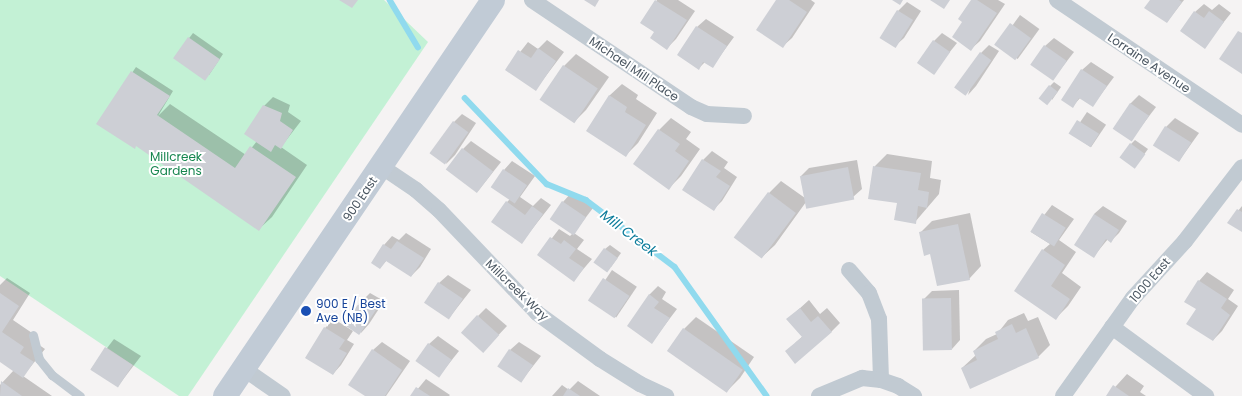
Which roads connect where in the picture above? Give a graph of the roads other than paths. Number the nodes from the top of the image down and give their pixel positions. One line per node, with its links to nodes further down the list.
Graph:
1 (493, 0): 6 (main road, 900 East)
2 (532, 0): 4 (street, Michael Mill Place)
3 (1057, 0): 5 (street, Lorraine Avenue)
4 (744, 116)
5 (1242, 125)
6 (382, 166): 11 (main road, 900 East); 16 (street, Millcreek Way)
7 (1242, 167): 9 (street, 1000 East)
8 (849, 270): 12 (street)
9 (1112, 328): 19 (street, 1000 East); 20 (street)
10 (33, 335): 13 (lane)
11 (244, 369): 14 (main road, 900 East); 15 (street)
12 (881, 380): 17 (street); 18 (street)
13 (80, 396)
14 (225, 396)
15 (284, 396)
16 (666, 396)
17 (819, 396)
18 (914, 396)
19 (1063, 396)
20 (1206, 396)

